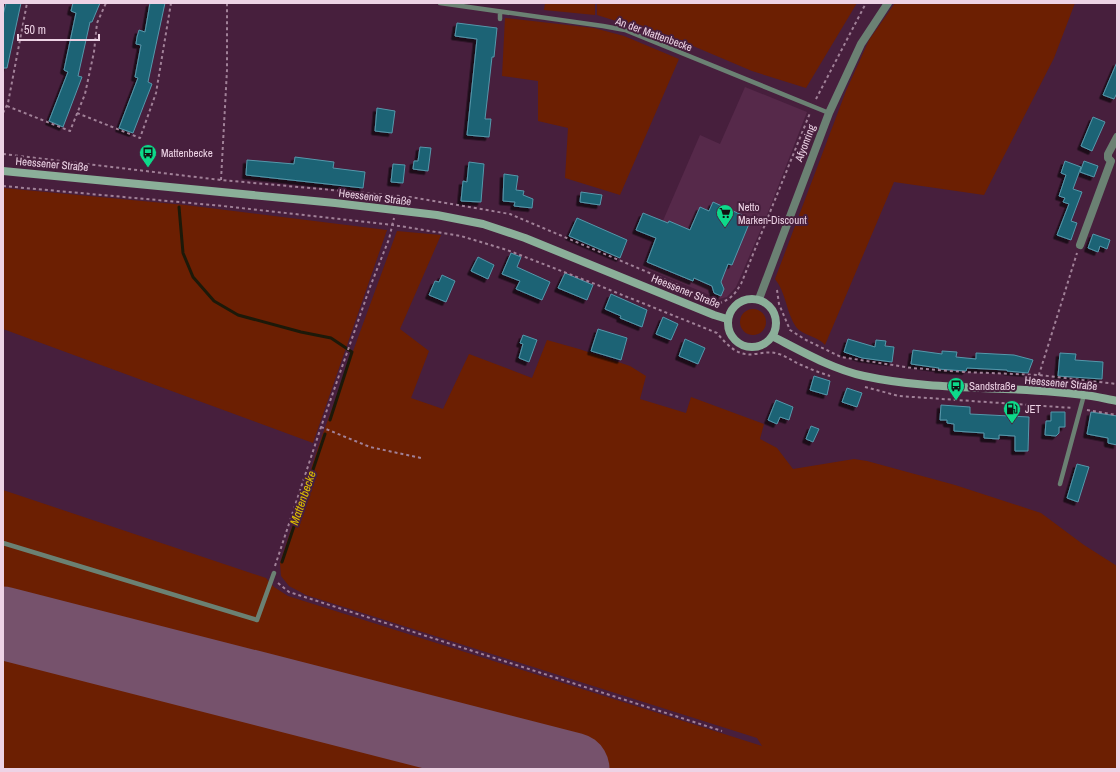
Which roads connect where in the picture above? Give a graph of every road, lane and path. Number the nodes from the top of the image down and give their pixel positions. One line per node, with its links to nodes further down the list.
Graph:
1 (27, 3): 10 (path)
2 (106, 3): 13 (path)
3 (171, 3): 13 (path)
4 (227, 3): 19 (path)
5 (440, 3): 8 (lane, An der Mattenbecke)
6 (866, 3): 11 (path)
7 (888, 3): 14 (street, Afyonring)
8 (500, 12): 9 (lane); 11 (lane, An der Mattenbecke)
9 (500, 19)
10 (6, 106): 12 (path); 13 (path)
11 (812, 106): 14 (lane, An der Mattenbecke); 25 (path)
12 (3, 113)
13 (77, 113)
14 (829, 113): 24 (street, Afyonring)
15 (1117, 137): 16 (street)
16 (1114, 162): 22 (street)
17 (3, 171): 19 (main road, Heessener Straße)
18 (3, 186): 21 (path)
19 (220, 192): 20 (main road, Heessener Straße)
20 (396, 211): 21 (path); 26 (main road, Heessener Straße)
21 (393, 225): 29 (path); 37 (path)
22 (1080, 245): 28 (path)
23 (777, 290): 28 (path)
24 (759, 299): 26 (main road, Heessener Straße); 27 (main road)
25 (720, 303)
26 (727, 319): 27 (main road, Heessener Straße)
27 (772, 336): 32 (main road, Heessener Straße)
28 (1039, 375): 30 (path); 32 (path)
29 (831, 376)
30 (1117, 384)
31 (864, 387): 35 (path)
32 (1034, 391): 33 (main road, Heessener Straße)
33 (1084, 395): 34 (main road, Heessener Straße); 35 (lane)
34 (1117, 401)
35 (1080, 408): 36 (path); 39 (lane)
36 (1117, 415)
37 (321, 427): 38 (path); 41 (path)
38 (421, 458)
39 (1060, 484)
40 (3, 543): 41 (lane)
41 (274, 573): 42 (path)
42 (722, 731)

